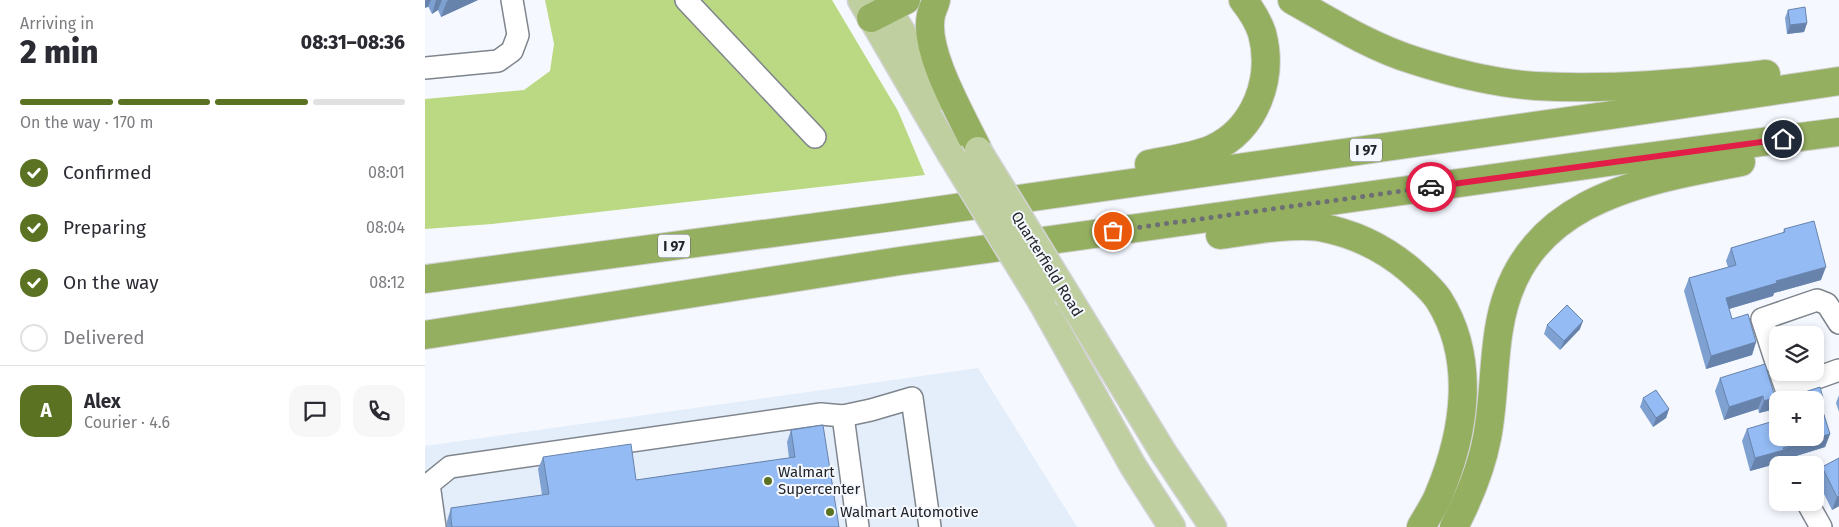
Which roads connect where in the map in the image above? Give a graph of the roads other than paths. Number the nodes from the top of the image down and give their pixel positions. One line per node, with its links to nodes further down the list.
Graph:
1 (512, 0): 8 (lane)
2 (686, 0): 11 (lane)
3 (936, 0): 13 (highway)
4 (1243, 0): 14 (highway)
5 (1292, 0): 7 (highway)
6 (877, 4): 13 (main road, Quarterfield Road); 29 (main road, Quarterfield Road, bridge)
7 (1839, 66)
8 (425, 68)
9 (1839, 81): 14 (highway, I 97)
10 (1839, 132): 15 (highway)
11 (815, 137)
12 (1839, 144): 39 (highway)
13 (977, 150): 37 (main road, Quarterfield Road, bridge)
14 (892, 217): 17 (highway, I 97)
15 (900, 261): 19 (highway); 38 (highway)
16 (425, 270): 17 (highway)
17 (455, 276): 18 (highway, I 97)
18 (425, 279)
19 (549, 316): 21 (highway); 22 (highway)
20 (1839, 323): 23 (lane)
21 (425, 335)
22 (425, 339)
23 (1769, 340)
24 (1839, 370): 25 (lane)
25 (1824, 375)
26 (1783, 381): 27 (lane)
27 (1808, 381)
28 (843, 416): 30 (lane); 33 (lane); 34 (lane)
29 (1133, 466): 35 (main road); 36 (main road, Quarterfield Road)
30 (427, 485): 32 (lane)
31 (1812, 511): 40 (lane)
32 (435, 527)
33 (858, 527)
34 (930, 527)
35 (1155, 527)
36 (1172, 527)
37 (1213, 527)
38 (1421, 527)
39 (1454, 527)
40 (1821, 527)

